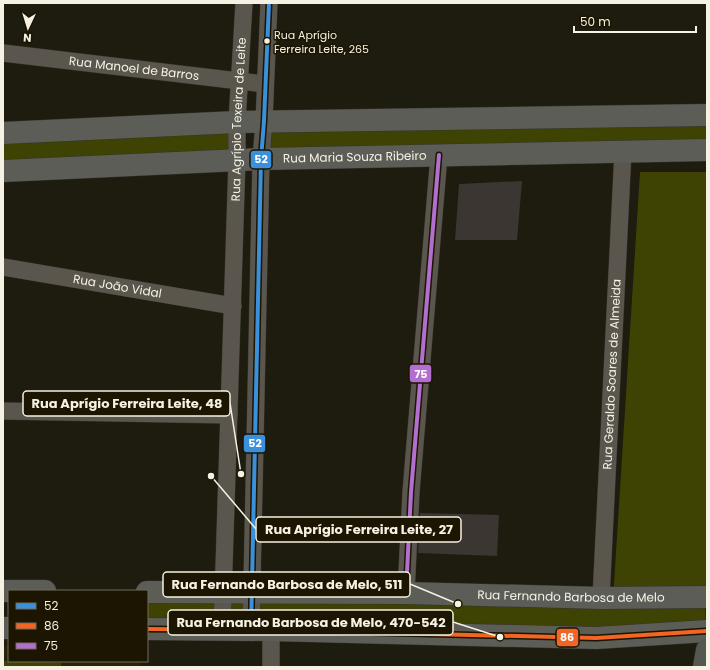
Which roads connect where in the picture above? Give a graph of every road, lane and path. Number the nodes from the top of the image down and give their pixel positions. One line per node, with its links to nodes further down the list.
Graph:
1 (244, 3): 4 (street, Rua Agrípio Texeira de Leite)
2 (269, 3): 5 (street, Rua Agrípio Texeira de Leite)
3 (3, 53): 4 (street, Rua Manoel de Barros)
4 (239, 82): 5 (street, Rua Manoel de Barros); 8 (street, Rua Agrípio Texeira de Leite)
5 (264, 84): 7 (street, Rua Agrípio Texeira de Leite)
6 (707, 115): 7 (street)
7 (264, 121): 8 (street); 13 (street, Rua Agrípio Texeira de Leite)
8 (237, 122): 9 (street); 14 (street, Rua Agrípio Texeira de Leite)
9 (3, 133)
10 (707, 150): 11 (street, Rua Maria Souza Ribeiro)
11 (623, 151): 12 (street, Rua Maria Souza Ribeiro); 25 (street, Rua Geraldo Soares de Almeida)
12 (439, 155): 13 (street, Rua Maria Souza Ribeiro); 23 (street)
13 (260, 159): 14 (street, Rua Maria Souza Ribeiro); 22 (street, Rua Agrípio Texeira de Leite)
14 (238, 160): 15 (street, Rua Maria Souza Ribeiro); 17 (street, Rua Agrípio Texeira de Leite)
15 (3, 171)
16 (3, 267): 17 (street, Rua João Vidal)
17 (233, 306): 19 (street, Rua Agrípio Texeira de Leite)
18 (3, 411): 19 (street)
19 (229, 415): 21 (street, Rua Agrípio Texeira de Leite)
20 (148, 592): 21 (street, Rua Fernando Barbosa de Melo)
21 (223, 592): 22 (street, Rua Fernando Barbosa de Melo); 27 (street, Rua Agrípio Texeira de Leite)
22 (253, 592): 23 (street, Rua Fernando Barbosa de Melo); 28 (street, Rua Agrípio Texeira de Leite)
23 (406, 593): 25 (street, Rua Fernando Barbosa de Melo)
24 (707, 597): 25 (street, Rua Fernando Barbosa de Melo)
25 (601, 598)
26 (148, 629): 27 (street)
27 (222, 629): 28 (street)
28 (261, 630): 29 (street); 31 (street, Rua Agrípio Texeira de Leite)
29 (707, 631)
30 (707, 650): 32 (main road)
31 (271, 667)
32 (704, 667)

